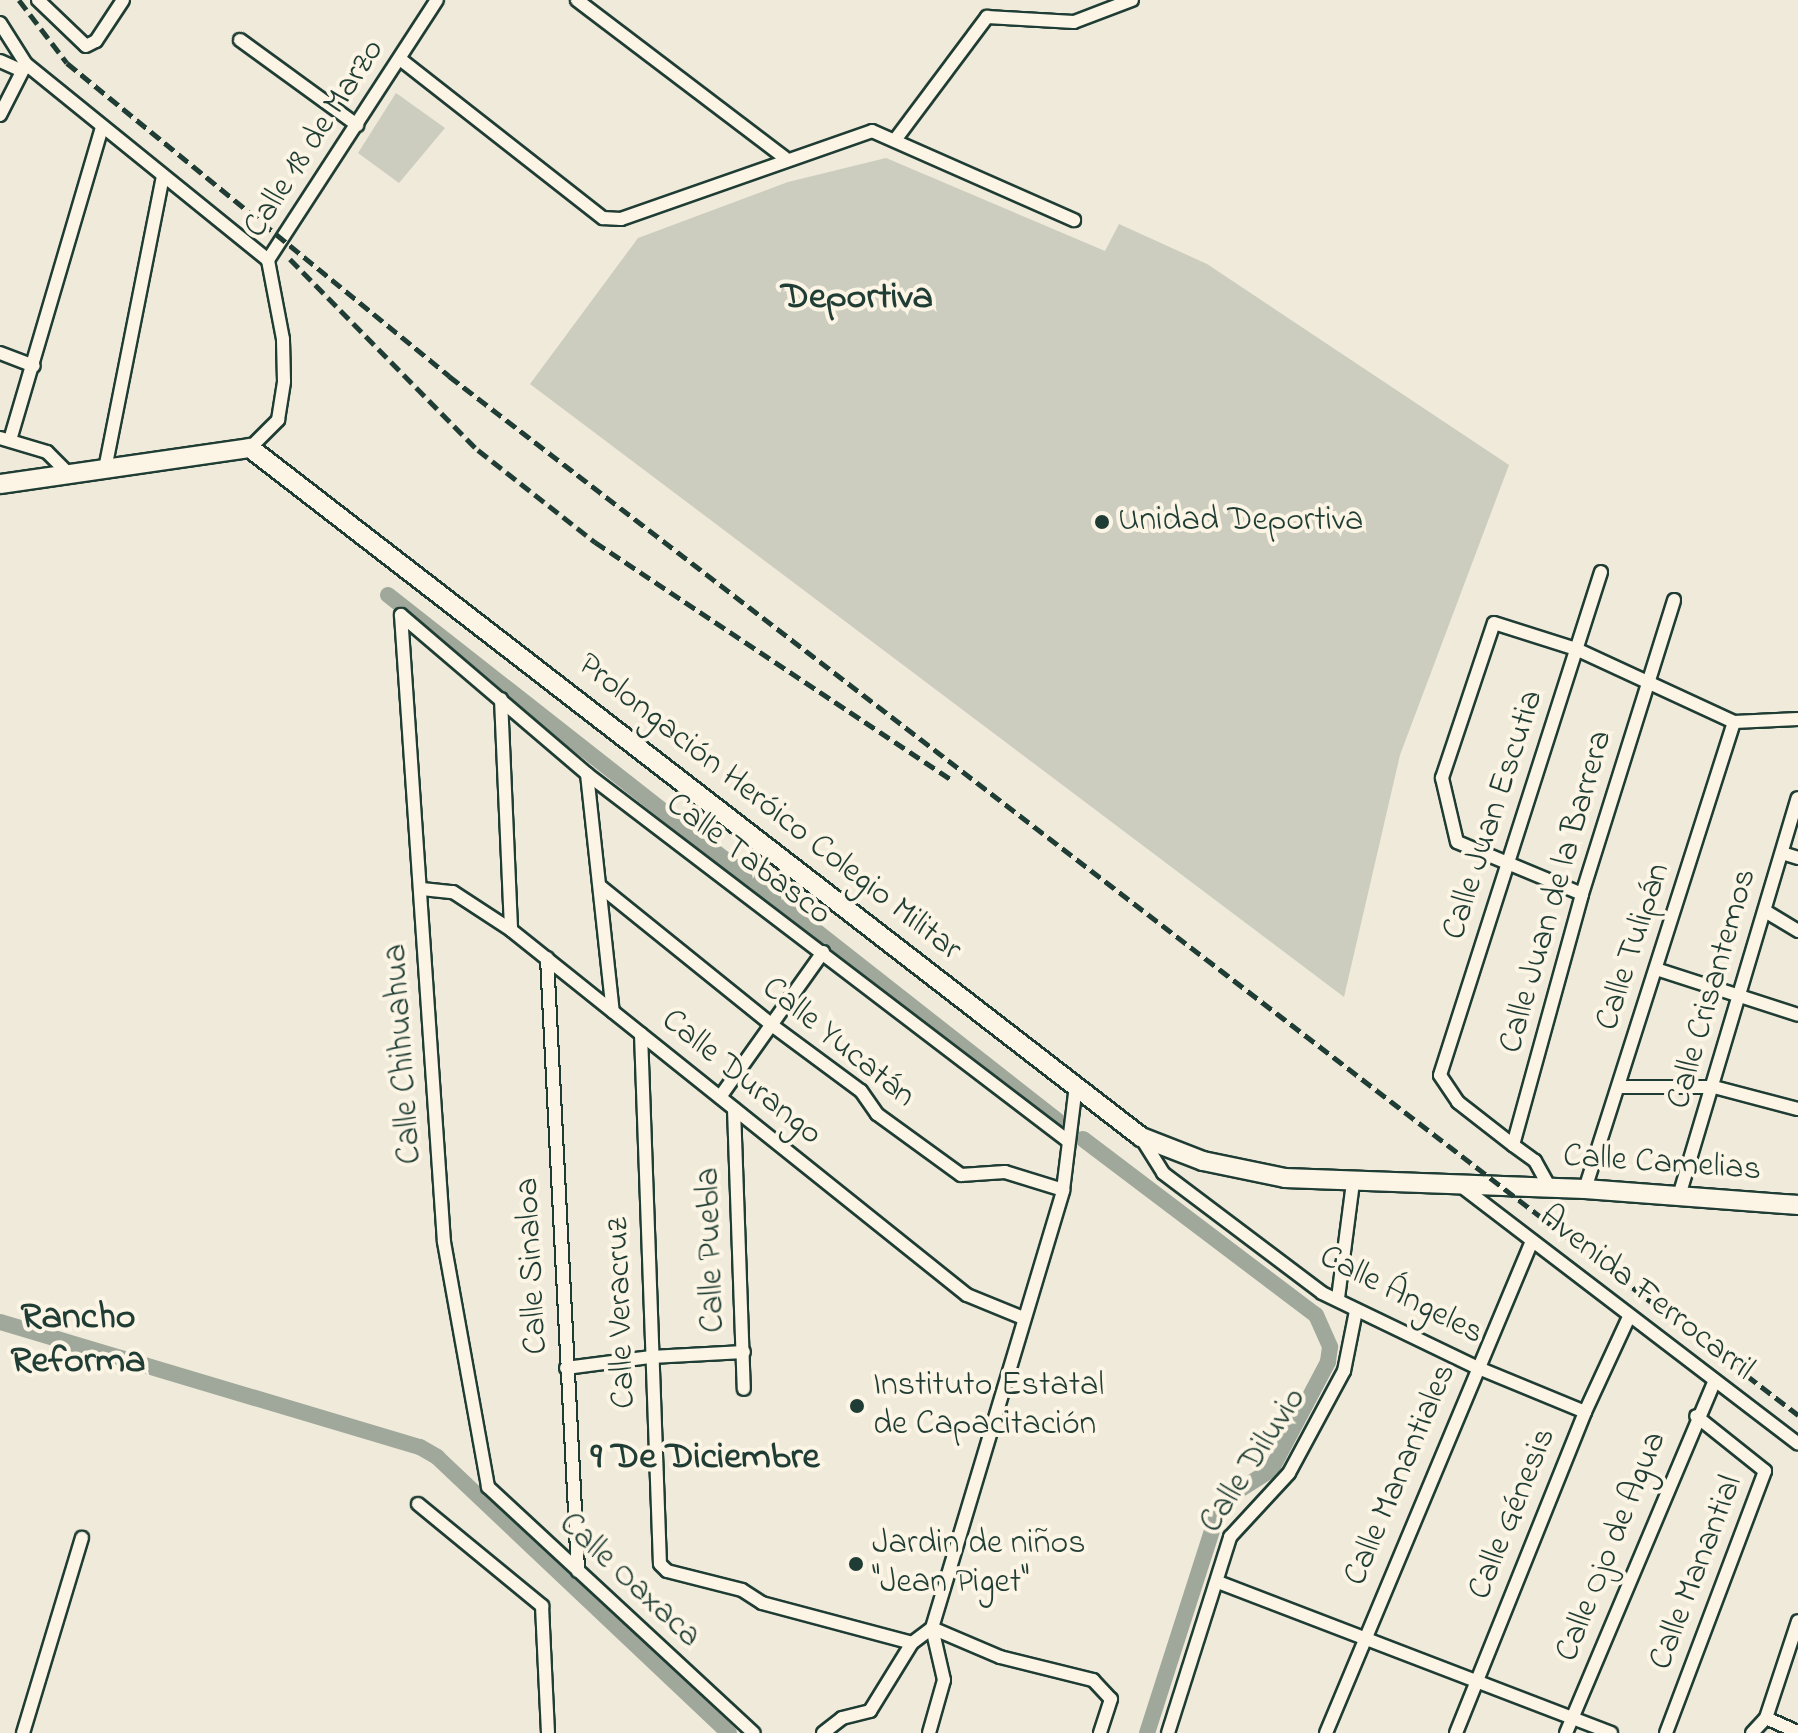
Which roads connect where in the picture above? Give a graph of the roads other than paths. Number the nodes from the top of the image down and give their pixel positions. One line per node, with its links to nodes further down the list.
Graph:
1 (123, 0): 5 (street)
2 (437, 0): 8 (street, Calle 18 de Marzo)
3 (577, 0): 15 (street)
4 (1132, 0): 14 (street)
5 (44, 2)
6 (0, 23): 10 (street)
7 (240, 40): 12 (street)
8 (400, 59): 12 (street, Calle 18 de Marzo); 15 (street)
9 (0, 61): 10 (street)
10 (24, 68): 11 (street); 13 (street)
11 (0, 115)
12 (357, 125): 18 (street, Calle 18 de Marzo)
13 (102, 128): 16 (street); 20 (street)
14 (895, 140): 15 (street); 17 (street)
15 (785, 158)
16 (163, 177): 18 (street); 23 (street)
17 (1074, 220)
18 (268, 260): 22 (street, Calle 18 de Marzo)
19 (0, 353): 20 (street)
20 (34, 366): 21 (street)
21 (5, 439): 24 (street)
22 (250, 448): 23 (street); 53 (street, Prolongación Heróico Colegio Militar)
23 (105, 469): 24 (street)
24 (69, 474): 25 (street)
25 (0, 484)
26 (1601, 572): 29 (street, Calle Juan Escutia)
27 (1674, 600): 30 (street, Calle Juan de la Barrera)
28 (401, 615): 31 (street, Calle Tabasco); 40 (street, Calle Chihuahua)
29 (1576, 649): 30 (street); 38 (street, Calle Juan Escutia); 38 (street)
30 (1649, 680): 33 (street); 41 (street, Calle Juan de la Barrera)
31 (501, 699): 34 (street, Calle Tabasco); 43 (street)
32 (1798, 719): 33 (street)
33 (1734, 722): 47 (street, Calle Tulipán)
34 (587, 774): 39 (street); 45 (street, Calle Tabasco)
35 (1798, 798): 36 (street, Calle Crisantemos)
36 (1782, 853): 37 (street); 42 (street, Calle Crisantemos)
37 (1798, 858)
38 (1509, 860): 41 (street); 61 (street, Calle Juan Escutia)
39 (601, 887): 49 (street); 51 (street, Calle Yucatán)
40 (422, 889): 43 (street, Calle Durango); 84 (street, Calle Chihuahua)
41 (1582, 894): 61 (street, Calle Juan de la Barrera)
42 (1765, 911): 44 (street); 48 (street, Calle Crisantemos)
43 (511, 930): 46 (street, Calle Durango)
44 (1798, 931)
45 (823, 952): 51 (street); 60 (street, Calle Tabasco)
46 (547, 958): 49 (street, Calle Durango); 78 (street, Calle Sinaloa)
47 (1656, 969): 48 (street); 54 (street, Calle Tulipán)
48 (1740, 996): 50 (street); 55 (street, Calle Crisantemos)
49 (613, 1012): 52 (street, Calle Durango)
50 (1798, 1015)
51 (773, 1026): 56 (street); 67 (street, Calle Yucatán)
52 (641, 1034): 56 (street, Calle Durango); 76 (street, Calle Veracruz)
53 (1076, 1086): 59 (street, Prolongación Heróico Colegio Militar); 60 (street)
54 (1619, 1087): 55 (street); 66 (street, Calle Tulipán)
55 (1714, 1087): 58 (street); 68 (street, Calle Crisantemos)
56 (720, 1097): 57 (street, Calle Durango)
57 (734, 1109): 73 (street, Calle Durango); 75 (street, Calle Puebla)
58 (1798, 1109)
59 (1141, 1137): 62 (street, Prolongación Heróico Colegio Militar); 71 (street, Calle Ángeles)
60 (1068, 1141): 67 (street)
61 (1513, 1145): 65 (street)
62 (1353, 1183): 63 (street, Prolongación Heróico Colegio Militar); 71 (street)
63 (1461, 1186): 64 (street, Prolongación Heróico Colegio Militar); 70 (street, Avenida Ferrocarril)
64 (1522, 1188): 65 (street, Calle Camelias)
65 (1550, 1188): 66 (street, Calle Camelias)
66 (1585, 1189): 68 (street, Calle Camelias)
67 (1063, 1190): 73 (street)
68 (1679, 1196): 69 (street, Calle Camelias)
69 (1798, 1205)
70 (1532, 1241): 74 (street, Avenida Ferrocarril); 77 (street, Calle Manantiales)
71 (1338, 1298): 72 (street, Calle Ángeles)
72 (1356, 1311): 77 (street, Calle Ángeles); 88 (street, Calle Diluvio)
73 (1023, 1318): 90 (street)
74 (1628, 1319): 79 (street, Avenida Ferrocarril); 81 (street, Calle Génesis)
75 (744, 1352): 76 (street); 80 (street, Calle Puebla)
76 (651, 1357): 78 (street); 92 (street, Calle Veracruz)
77 (1476, 1367): 81 (street, Calle Ángeles); 91 (street, Calle Manantiales)
78 (566, 1368): 87 (street, Calle Sinaloa)
79 (1714, 1383): 82 (street, Calle Ojo de Agua); 83 (street, Avenida Ferrocarril)
80 (744, 1389)
81 (1585, 1412): 93 (street, Calle Génesis)
82 (1696, 1416): 94 (street, Calle Ojo de Agua); 108 (street, Calle Manantial)
83 (1798, 1444)
84 (488, 1487): 87 (street, Calle Oaxaca)
85 (418, 1504): 98 (street)
86 (82, 1538): 97 (street)
87 (578, 1571): 99 (street, Calle Oaxaca)
88 (1218, 1582): 91 (street); 103 (street, Calle Diluvio)
89 (1798, 1621): 95 (street)
90 (932, 1628): 92 (street); 101 (street); 102 (street)
91 (1364, 1637): 93 (street); 104 (street, Calle Manantiales)
92 (912, 1643): 100 (street)
93 (1476, 1681): 94 (street); 105 (street, Calle Génesis)
94 (1572, 1718): 106 (street, Calle Ojo de Agua); 107 (street)
95 (1766, 1718): 96 (street); 109 (street)
96 (1798, 1732)
97 (23, 1733)
98 (548, 1733)
99 (754, 1733)
100 (823, 1733)
101 (929, 1733)
102 (1100, 1733)
103 (1168, 1733)
104 (1326, 1733)
105 (1456, 1733)
106 (1566, 1733)
107 (1611, 1733)
108 (1666, 1733)
109 (1752, 1733)

